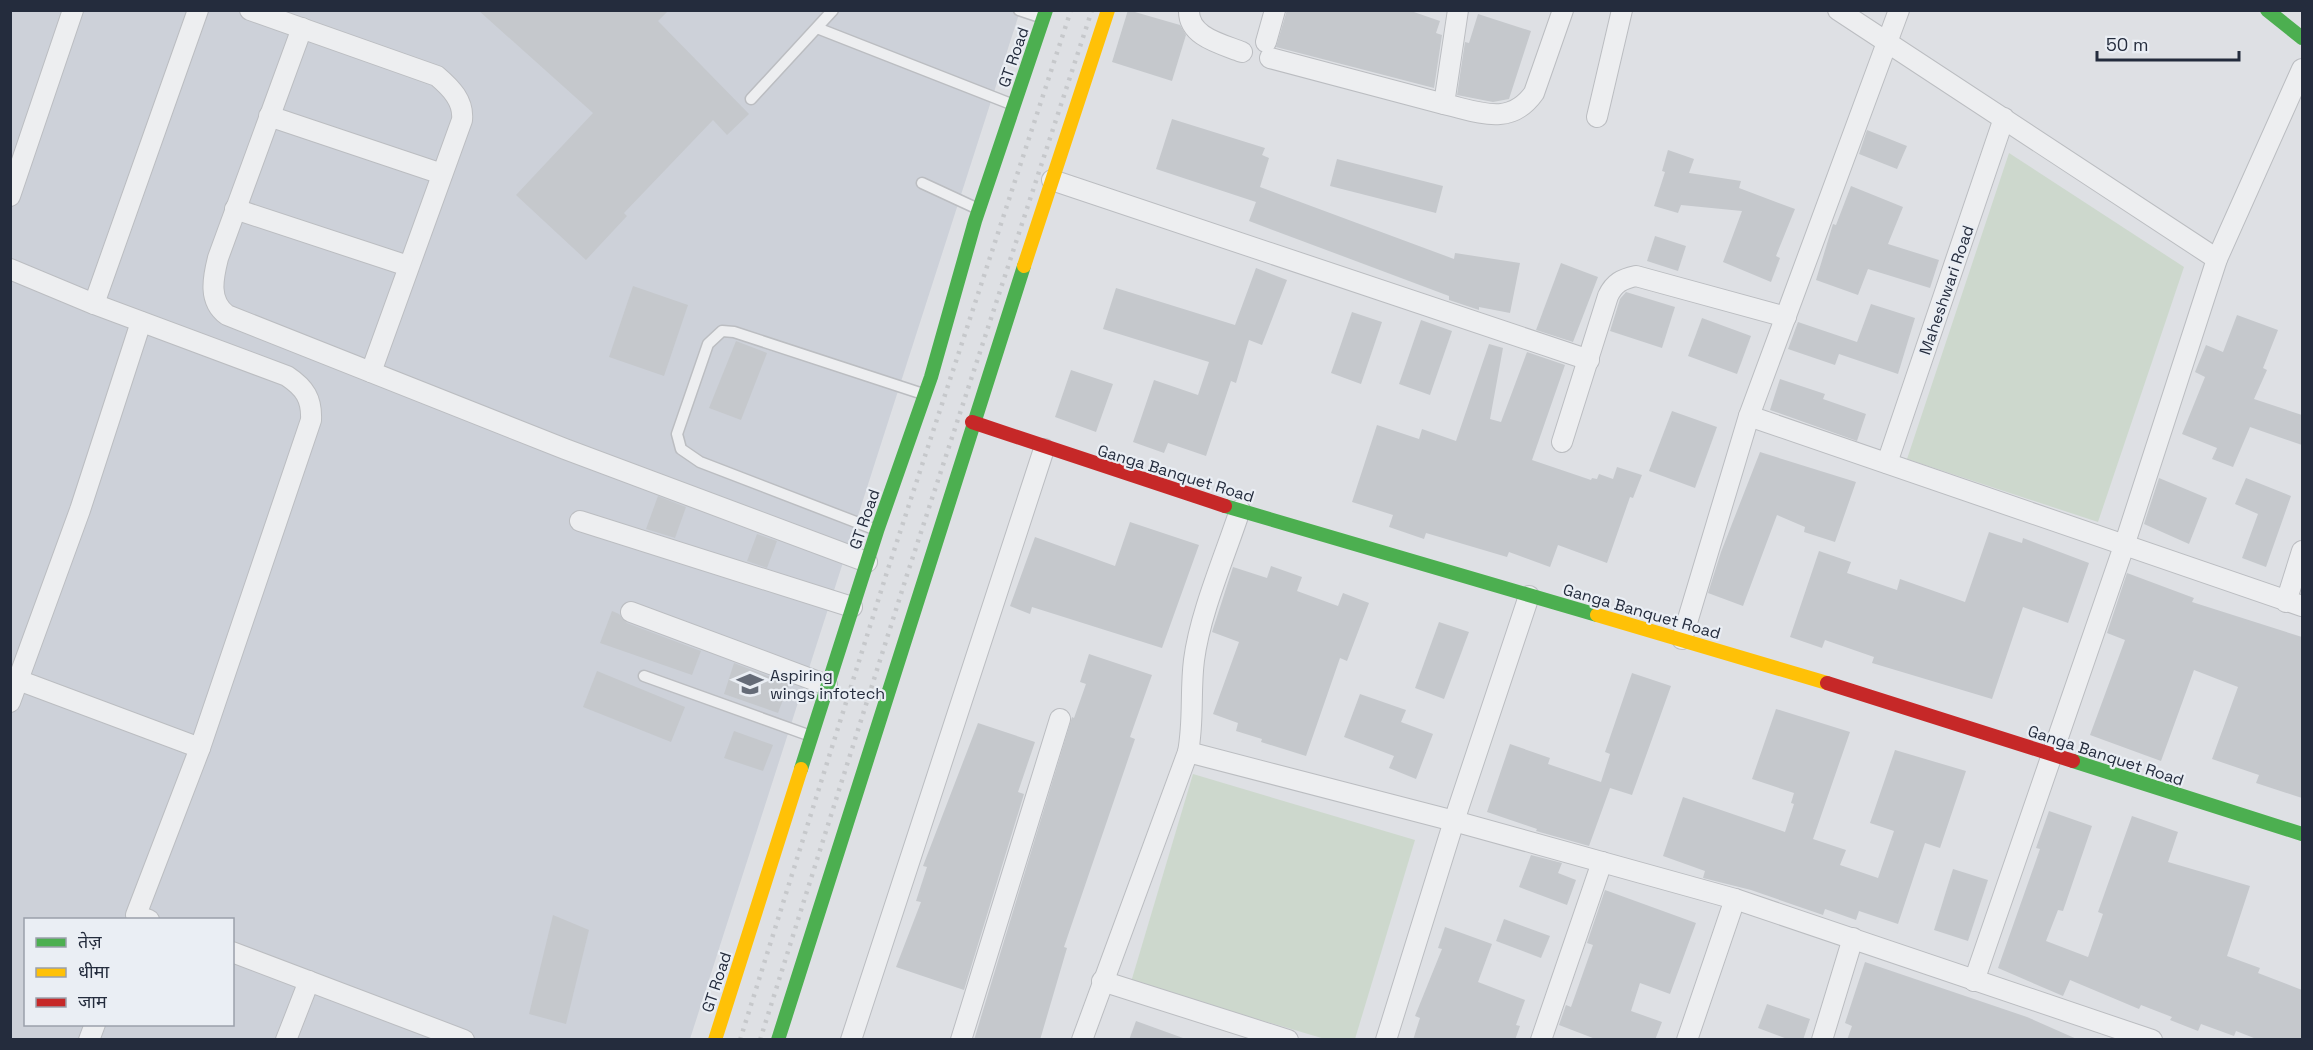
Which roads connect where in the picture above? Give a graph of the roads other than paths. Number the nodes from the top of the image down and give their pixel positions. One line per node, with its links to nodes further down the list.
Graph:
1 (73, 10): 31 (street)
2 (198, 10): 37 (street)
3 (250, 10): 16 (street)
4 (833, 10): 17 (lane)
5 (1019, 10): 15 (lane)
6 (1108, 10): 29 (main road)
7 (1189, 10): 20 (street)
8 (1275, 10): 23 (street)
9 (1458, 10): 23 (street)
10 (1622, 10): 26 (street)
11 (1838, 10): 19 (street)
12 (1899, 10): 19 (street)
13 (2267, 10): 18 (main road)
14 (1557, 12): 23 (street)
15 (1045, 14): 24 (main road, GT Road)
16 (302, 28): 25 (street); 28 (street)
17 (817, 28): 22 (lane); 24 (lane)
18 (2302, 38)
19 (1886, 40): 27 (street); 38 (street)
20 (1242, 52)
21 (2302, 69): 34 (street)
22 (751, 99)
23 (1444, 104)
24 (1014, 105): 33 (main road, GT Road)
25 (268, 116): 28 (street); 32 (street)
26 (1597, 117)
27 (2004, 117): 34 (street); 47 (street, Maheshwari Road)
28 (442, 174): 35 (street)
29 (1052, 180): 40 (street); 44 (main road)
30 (922, 183): 33 (lane)
31 (10, 196)
32 (235, 209): 35 (street); 41 (street)
33 (979, 209): 42 (main road, GT Road)
34 (2217, 259): 51 (street)
35 (408, 266): 41 (street)
36 (10, 269): 37 (street)
37 (94, 304): 39 (street)
38 (1785, 317): 40 (street); 43 (street)
39 (141, 322): 60 (street); 65 (street)
40 (1589, 360): 45 (street)
41 (371, 372): 53 (street)
42 (925, 395): 50 (main road, GT Road); 50 (lane)
43 (1749, 416): 47 (street); 58 (street)
44 (972, 422): 46 (main road, Ganga Banquet Road); 81 (main road)
45 (1562, 442)
46 (1044, 449): 48 (main road, Ganga Banquet Road); 82 (street)
47 (1887, 463): 51 (street)
48 (1240, 510): 54 (main road, Ganga Banquet Road); 66 (street)
49 (580, 520): 56 (street)
50 (877, 531): 53 (main road, GT Road)
51 (2125, 543): 55 (street); 67 (street)
52 (2302, 551): 55 (street)
53 (867, 562): 56 (main road, GT Road)
54 (1529, 596): 58 (main road, Ganga Banquet Road); 68 (street)
55 (2294, 604)
56 (852, 607): 61 (main road, GT Road)
57 (631, 612): 61 (street)
58 (1682, 639): 67 (main road, Ganga Banquet Road)
59 (644, 676): 64 (lane)
60 (15, 678): 62 (street); 65 (street)
61 (828, 685): 64 (main road, GT Road)
62 (10, 702)
63 (1060, 719): 83 (street)
64 (812, 736): 80 (main road, GT Road)
65 (200, 748): 72 (street)
66 (1188, 752): 68 (street); 76 (street)
67 (2053, 756): 69 (main road, Ganga Banquet Road); 77 (street)
68 (1454, 820): 70 (street); 86 (street)
69 (2302, 834)
70 (1602, 862): 71 (street); 87 (street)
71 (1735, 898): 73 (street); 88 (street)
72 (140, 918)
73 (1853, 938): 77 (street); 89 (street)
74 (234, 953): 75 (street)
75 (309, 981): 78 (street); 79 (street)
76 (1102, 981): 84 (street); 85 (street)
77 (1974, 981): 90 (street)
78 (286, 1040)
79 (464, 1040)
80 (715, 1040)
81 (778, 1040)
82 (850, 1040)
83 (961, 1040)
84 (1082, 1040)
85 (1288, 1040)
86 (1386, 1040)
87 (1541, 1040)
88 (1687, 1040)
89 (1822, 1040)
90 (2152, 1040)

